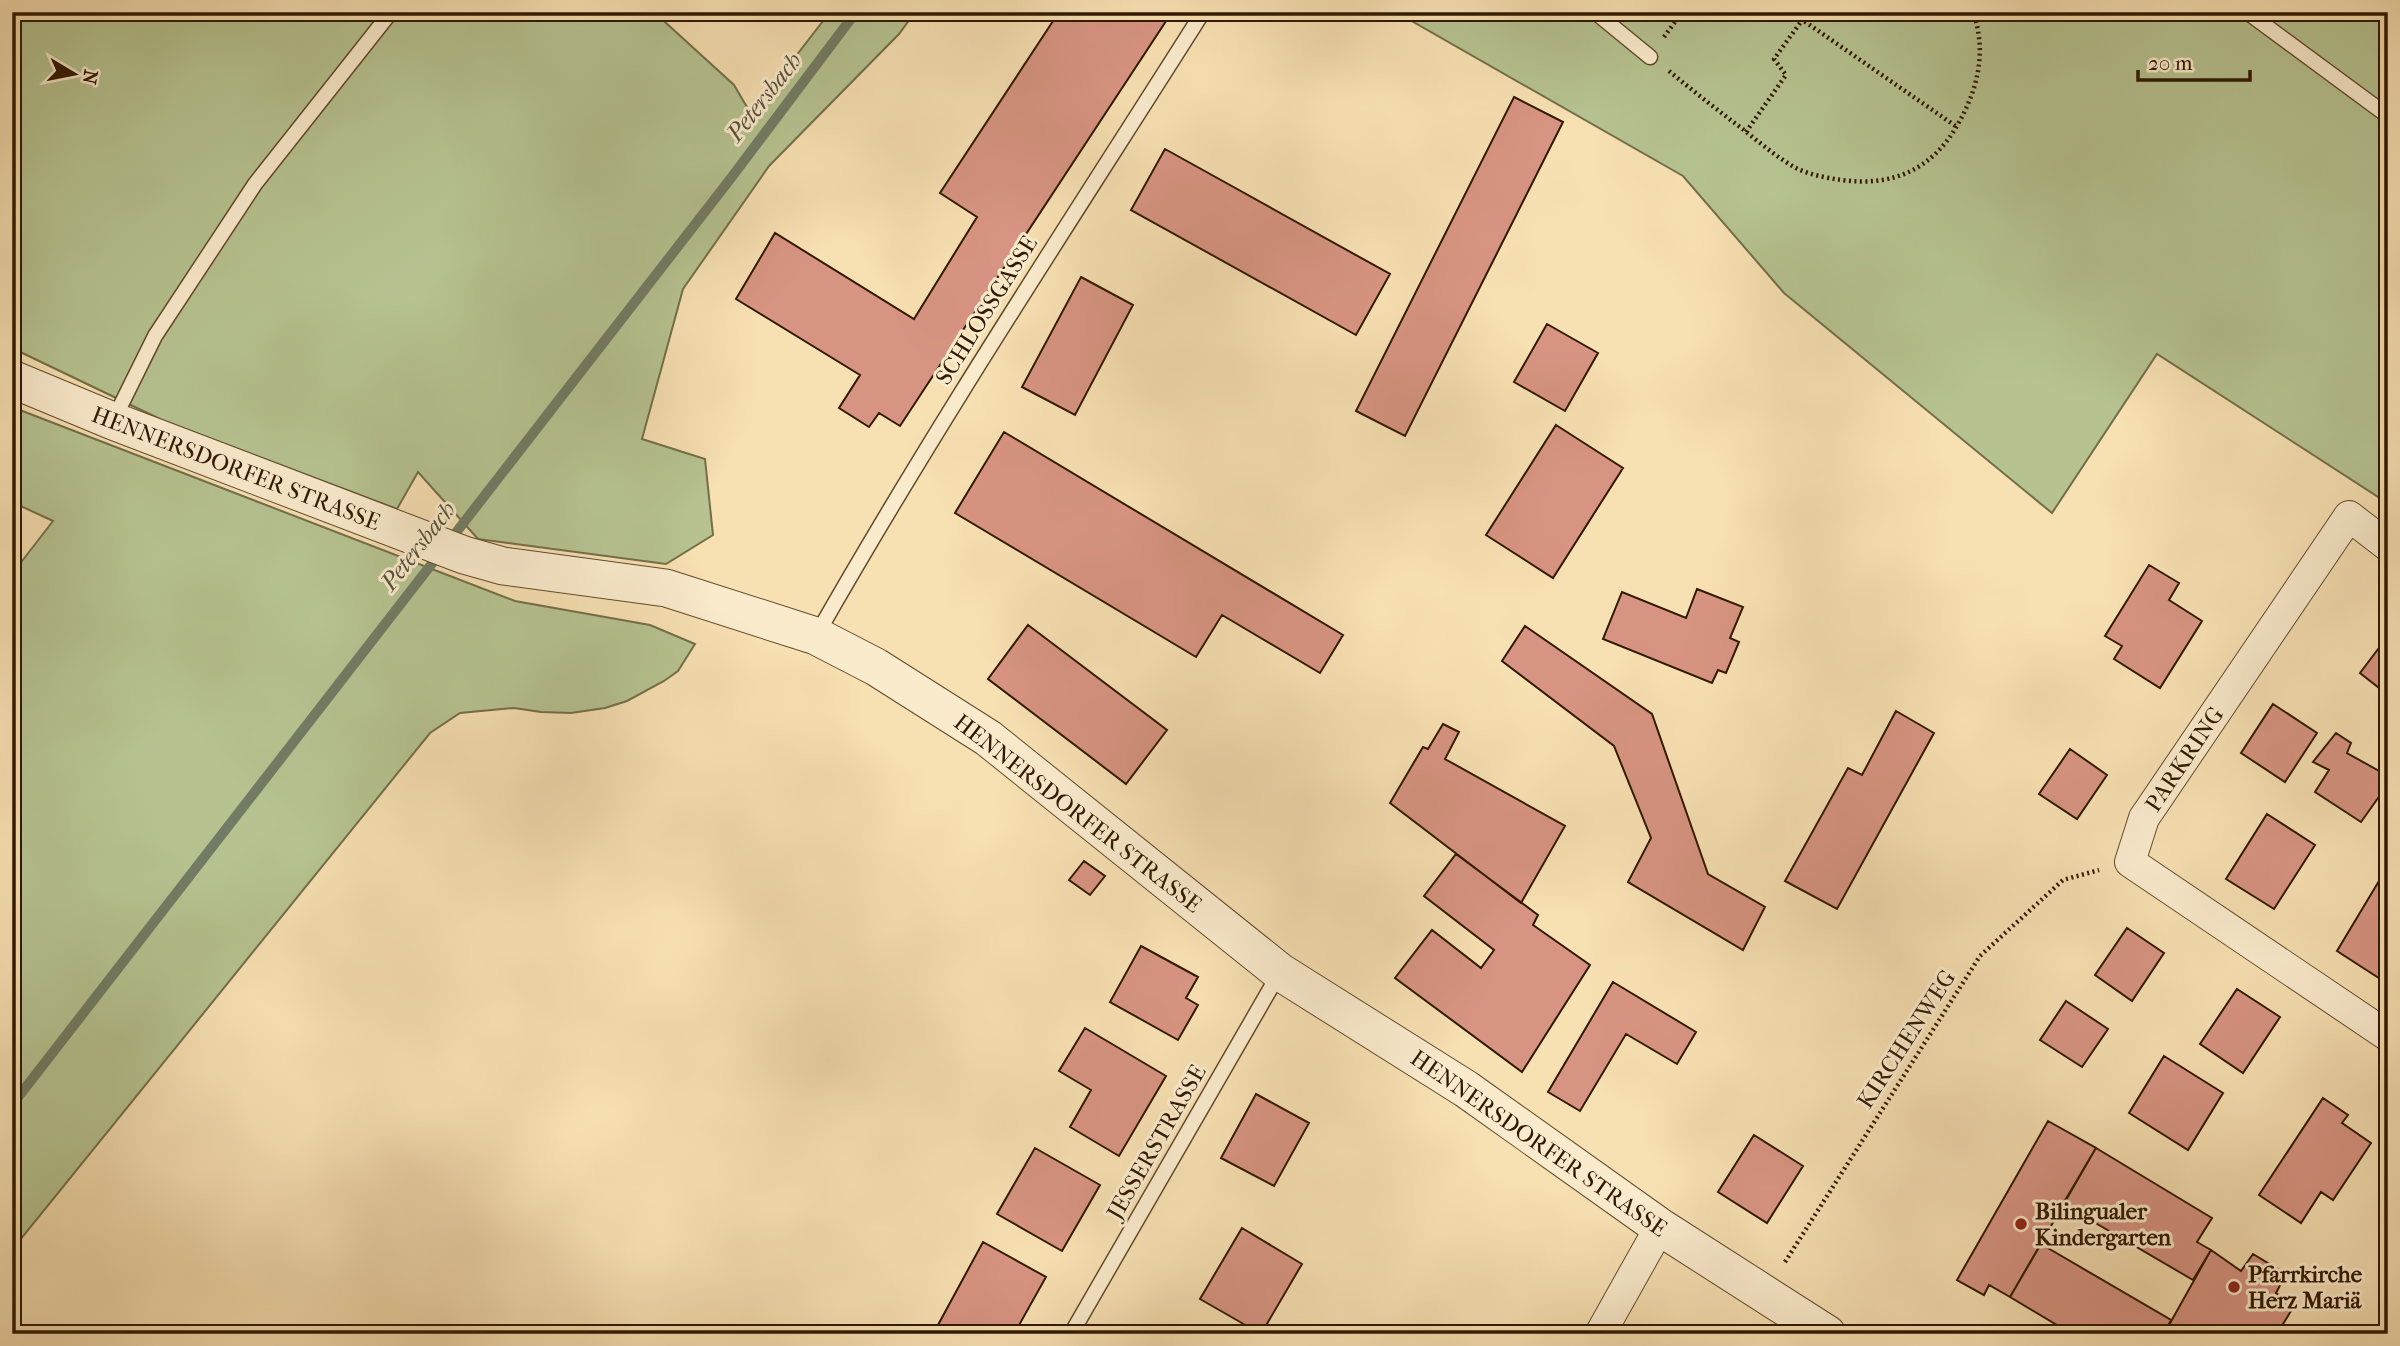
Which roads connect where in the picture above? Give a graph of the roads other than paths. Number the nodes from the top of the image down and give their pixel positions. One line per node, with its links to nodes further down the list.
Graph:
1 (391, 12): 8 (lane)
2 (1203, 12): 10 (lane, SCHLOSSGASSE)
3 (1595, 12): 5 (lane)
4 (2247, 12): 6 (lane)
5 (1650, 57)
6 (2388, 116)
7 (12, 379): 8 (street, HENNERSDORFER STRASSE)
8 (113, 421): 10 (street, HENNERSDORFER STRASSE)
9 (2388, 546): 12 (street, PARKRING)
10 (816, 636): 11 (street, HENNERSDORFER STRASSE)
11 (1280, 972): 13 (street, HENNERSDORFER STRASSE); 14 (lane, JESSERSTRASSE)
12 (2388, 1036)
13 (1660, 1227): 15 (street); 16 (street, HENNERSDORFER STRASSE)
14 (1071, 1334)
15 (1600, 1334)
16 (1827, 1334)

